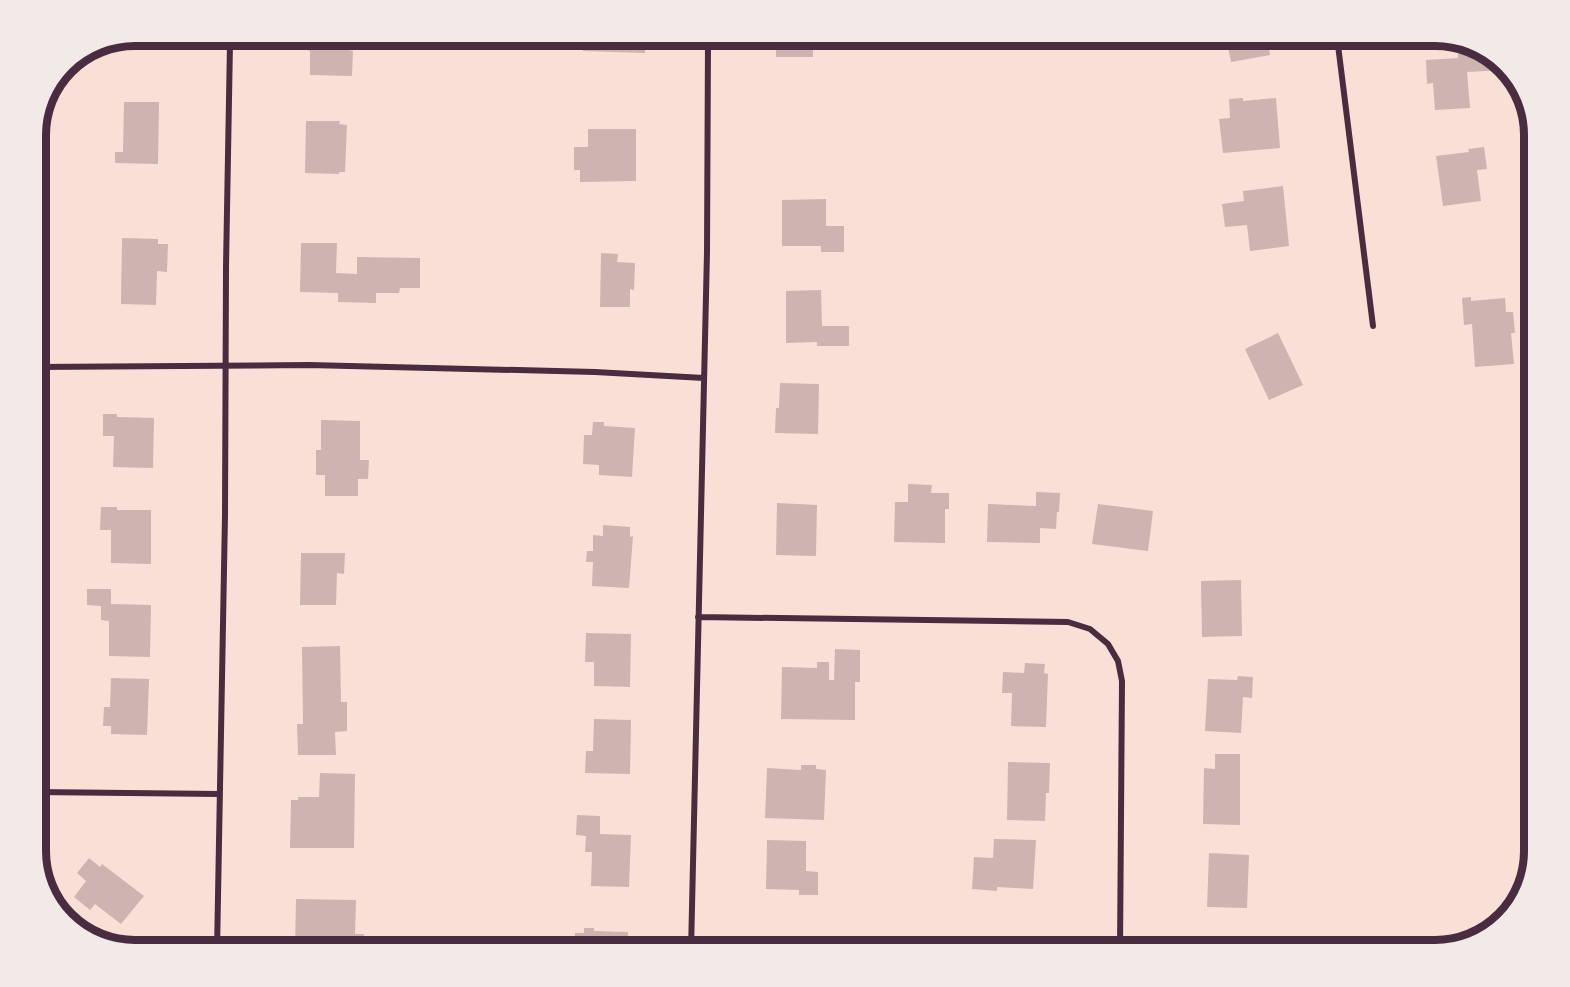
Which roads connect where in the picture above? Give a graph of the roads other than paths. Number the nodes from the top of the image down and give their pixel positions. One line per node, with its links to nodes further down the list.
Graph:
1 (230, 46): 5 (street)
2 (708, 46): 7 (street)
3 (1338, 46): 4 (street)
4 (1373, 326)
5 (226, 366): 6 (street); 7 (street); 10 (street)
6 (47, 368)
7 (704, 378): 8 (street)
8 (698, 617): 12 (street); 13 (street)
9 (47, 792): 10 (street)
10 (219, 794): 11 (street)
11 (217, 940)
12 (691, 940)
13 (1120, 940)

